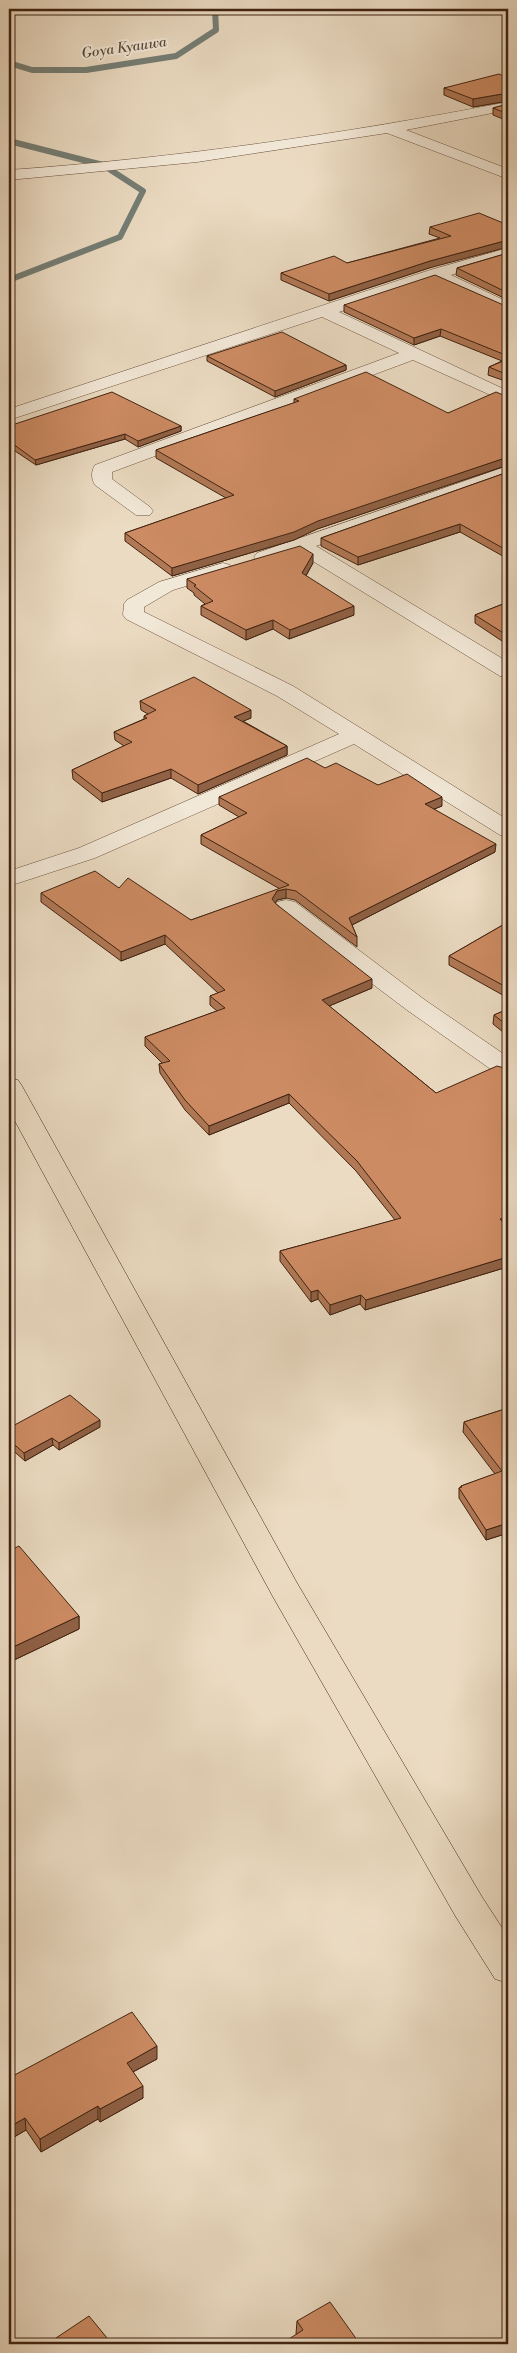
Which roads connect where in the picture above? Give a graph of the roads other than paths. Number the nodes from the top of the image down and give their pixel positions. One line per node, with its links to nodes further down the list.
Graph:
1 (508, 106): 2 (street)
2 (390, 130): 3 (street); 4 (street)
3 (508, 174)
4 (9, 175)
5 (508, 252): 6 (street)
6 (436, 274): 7 (street); 8 (street)
7 (508, 308)
8 (323, 311): 9 (street); 11 (street)
9 (414, 354): 10 (street); 13 (street)
10 (508, 398)
11 (9, 415)
12 (508, 472): 14 (street)
13 (143, 511)
14 (302, 546): 15 (street); 16 (street)
15 (508, 672)
16 (356, 735): 17 (street); 18 (street)
17 (508, 830)
18 (9, 879)
19 (286, 907): 20 (street)
20 (508, 1069)
21 (9, 1086): 22 (highway)
22 (508, 1968)

